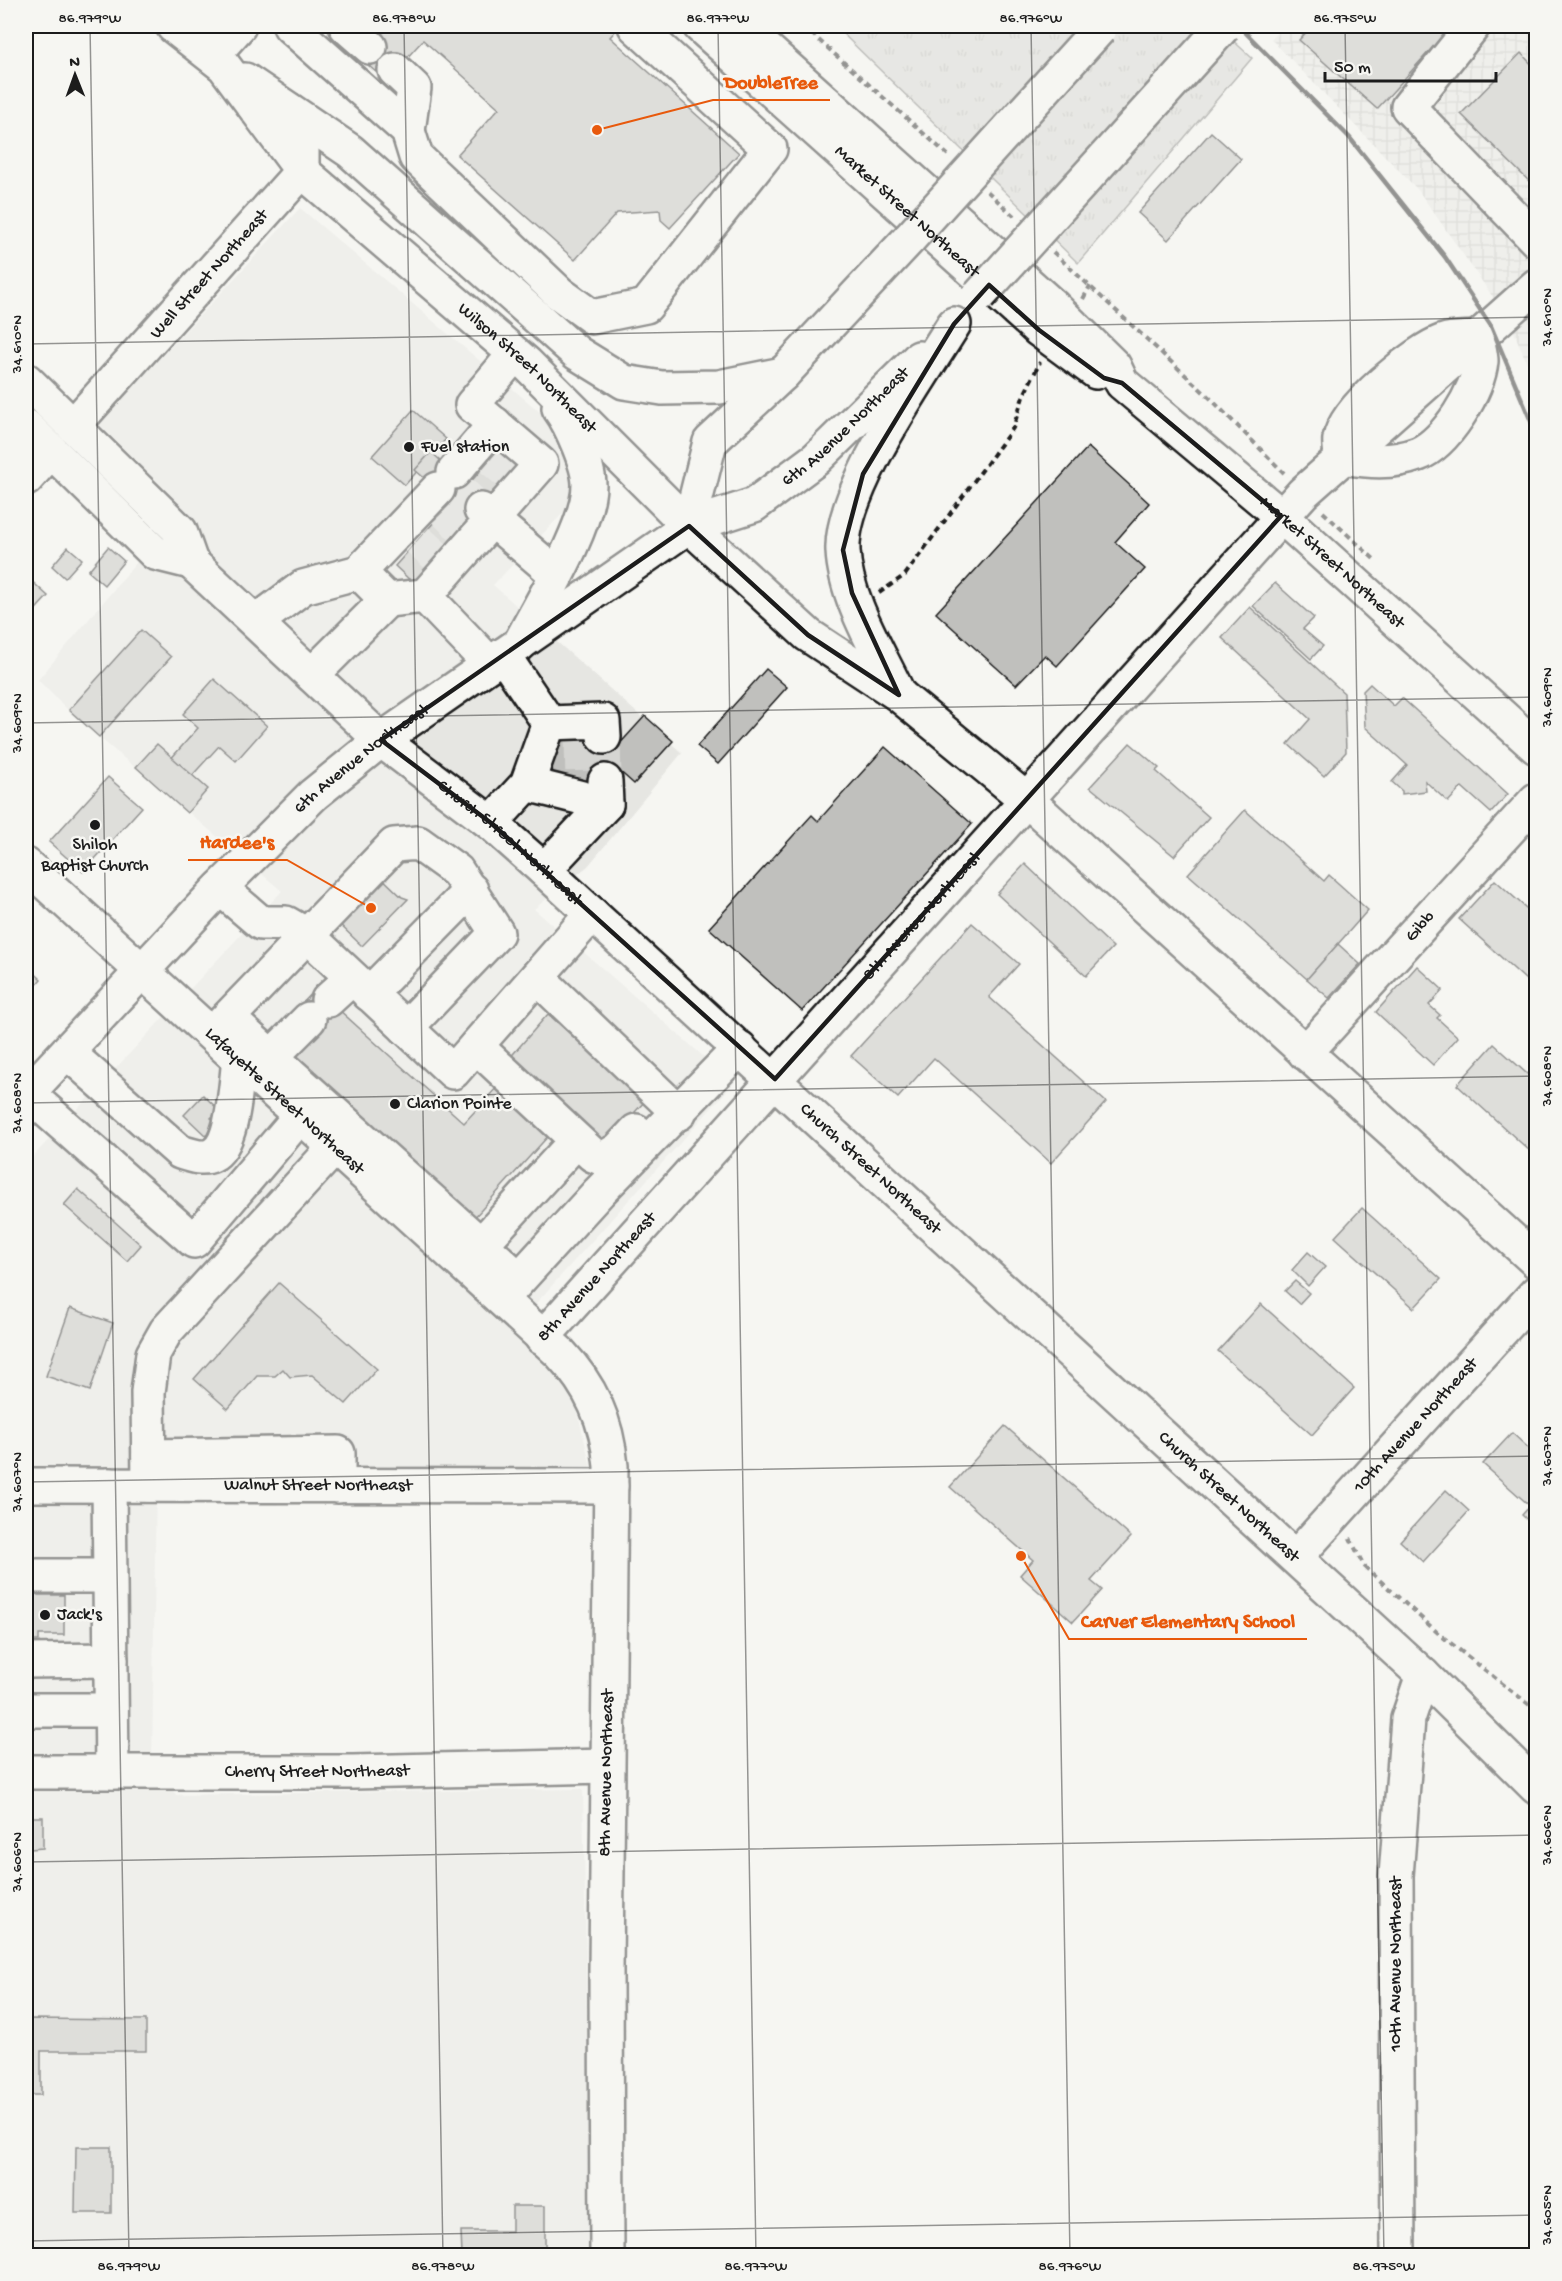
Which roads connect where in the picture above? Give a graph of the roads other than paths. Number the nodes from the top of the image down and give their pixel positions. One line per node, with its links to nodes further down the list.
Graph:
1 (173, 26): 12 (main road, Wilson Street Northeast)
2 (239, 26): 12 (main road)
3 (290, 26): 15 (main road)
4 (346, 26): 11 (main road)
5 (635, 26): 15 (main road)
6 (700, 26): 20 (main road, Market Street Northeast)
7 (741, 26): 20 (main road, Market Street Northeast)
8 (1102, 26): 23 (main road, bridge)
9 (1224, 26): 19 (main road, 6th Avenue Northeast, bridge)
10 (1473, 26): 17 (main road)
11 (370, 47)
12 (218, 61): 14 (main road); 16 (main road, Wilson Street Northeast)
13 (396, 70): 15 (main road)
14 (289, 110): 16 (main road); 23 (main road)
15 (408, 131)
16 (303, 171): 22 (main road, Wilson Street Northeast); 26 (main road, Well Street Northeast)
17 (1536, 240)
18 (1536, 286): 21 (main road)
19 (954, 324): 33 (main road, 6th Avenue Northeast); 43 (main road)
20 (1062, 333): 32 (main road, Market Street Northeast)
21 (1477, 339): 28 (main road); 28 (main road)
22 (520, 359): 29 (main road); 33 (main road, Wilson Street Northeast); 37 (main road)
23 (783, 374): 33 (main road)
24 (26, 380): 26 (main road, Church Street Northeast)
25 (26, 426): 27 (main road, Church Street Northeast)
26 (73, 426): 35 (main road, Church Street Northeast)
27 (51, 451): 30 (main road); 35 (main road, Church Street Northeast)
28 (1341, 457): 32 (main road, 8th Avenue Northeast)
29 (499, 458): 31 (main road); 31 (main road)
30 (26, 479)
31 (460, 509): 34 (main road); 34 (main road); 37 (main road)
32 (1281, 516): 45 (main road, Market Street Northeast); 47 (main road, 8th Avenue Northeast)
33 (689, 526): 41 (main road, 6th Avenue Northeast); 43 (main road, Wilson Street Northeast)
34 (427, 548): 36 (main road); 38 (main road)
35 (191, 562): 40 (main road, Church Street Northeast)
36 (359, 572): 39 (main road); 40 (main road)
37 (555, 574): 41 (main road)
38 (425, 596): 39 (main road); 41 (main road)
39 (387, 600): 42 (main road)
40 (256, 622): 42 (main road, Church Street Northeast)
41 (504, 654): 44 (main road, 6th Avenue Northeast); 46 (main road)
42 (312, 675): 44 (main road, Church Street Northeast)
43 (899, 695): 47 (main road, Wilson Street Northeast)
44 (381, 740): 49 (main road, Church Street Northeast); 52 (main road, 6th Avenue Northeast)
45 (1536, 747)
46 (528, 784): 49 (main road); 51 (main road)
47 (1027, 800): 64 (main road, Wilson Street Northeast); 66 (main road, 8th Avenue Northeast)
48 (1536, 800): 64 (main road, Gibb)
49 (490, 823): 51 (main road, Church Street Northeast)
50 (26, 865): 56 (main road, Lafayette Street Northeast)
51 (544, 870): 54 (main road, Church Street Northeast)
52 (220, 888): 55 (main road); 56 (main road, 6th Avenue Northeast)
53 (471, 890): 55 (main road); 58 (main road); 60 (main road)
54 (592, 914): 57 (main road); 62 (main road, Church Street Northeast)
55 (307, 935): 58 (main road); 59 (main road)
56 (144, 971): 59 (main road, Lafayette Street Northeast); 63 (main road, 6th Avenue Northeast)
57 (537, 977): 61 (main road); 68 (main road)
58 (361, 986): 60 (main road); 65 (main road)
59 (220, 1026): 65 (main road, Lafayette Street Northeast)
60 (406, 1028): 61 (main road)
61 (476, 1046): 71 (main road)
62 (740, 1048): 66 (main road, Church Street Northeast); 68 (main road)
63 (67, 1052): 65 (main road); 67 (main road, 6th Avenue Northeast)
64 (1305, 1053): 74 (main road, Wilson Street Northeast)
65 (255, 1063): 69 (main road, Lafayette Street Northeast); 73 (main road)
66 (775, 1079): 77 (main road, 8th Avenue Northeast); 82 (main road, Church Street Northeast)
67 (26, 1094): 69 (main road)
68 (673, 1106): 71 (main road); 72 (main road)
69 (301, 1115): 70 (main road, Lafayette Street Northeast)
70 (335, 1147): 73 (main road, Lafayette Street Northeast); 78 (main road)
71 (568, 1150): 72 (main road); 73 (main road)
72 (599, 1192): 75 (main road)
73 (472, 1255): 75 (main road, Lafayette Street Northeast)
74 (1536, 1261)
75 (510, 1289): 77 (main road, Lafayette Street Northeast)
76 (1536, 1293): 82 (main road, 10th Avenue Northeast)
77 (542, 1338): 81 (main road, 8th Avenue Northeast)
78 (149, 1471): 80 (main road, Walnut Street Northeast); 81 (main road, Walnut Street Northeast)
79 (26, 1485): 80 (main road, Walnut Street Northeast)
80 (109, 1485): 84 (main road)
81 (611, 1486): 90 (main road, 8th Avenue Northeast)
82 (1296, 1557): 87 (main road, Church Street Northeast)
83 (26, 1576): 84 (main road)
84 (109, 1576): 85 (main road)
85 (111, 1660): 86 (main road); 89 (main road)
86 (26, 1661)
87 (1424, 1675): 93 (main road, Church Street Northeast); 95 (main road, 10th Avenue Northeast)
88 (26, 1710): 89 (main road)
89 (111, 1710): 92 (main road)
90 (607, 1766): 92 (main road, Cherry Street Northeast); 94 (main road, 8th Avenue Northeast)
91 (26, 1772): 92 (main road, Cherry Street Northeast)
92 (112, 1772)
93 (1536, 1787)
94 (607, 2256)
95 (1398, 2256)

